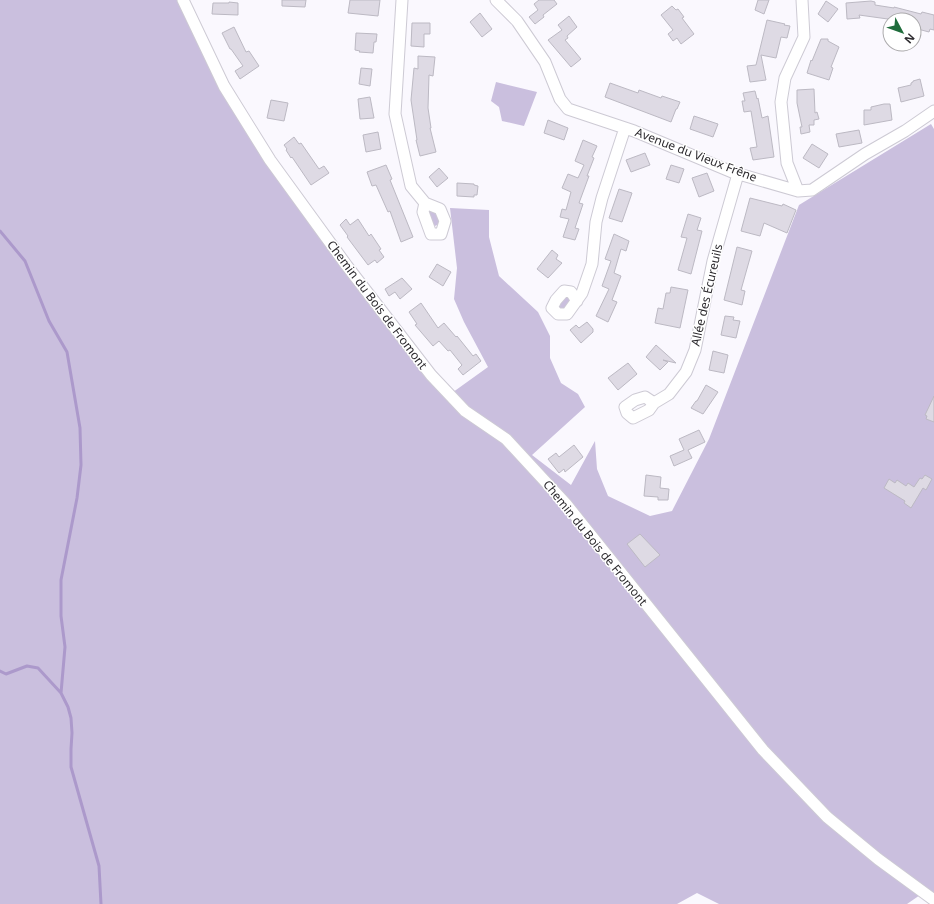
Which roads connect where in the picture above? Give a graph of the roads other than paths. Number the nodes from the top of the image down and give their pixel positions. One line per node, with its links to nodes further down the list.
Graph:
1 (183, 0): 12 (street, Chemin du Bois de Fromont)
2 (402, 0): 9 (street)
3 (496, 0): 6 (street, Avenue du Vieux Frêne)
4 (802, 0): 8 (street)
5 (934, 111): 8 (street, Avenue du Vieux Frêne)
6 (625, 128): 7 (street, Avenue du Vieux Frêne); 10 (street)
7 (738, 174): 8 (street, Avenue du Vieux Frêne); 11 (street, Allée des Écureuils)
8 (798, 191)
9 (425, 203)
10 (577, 301)
11 (654, 402)
12 (934, 900)

